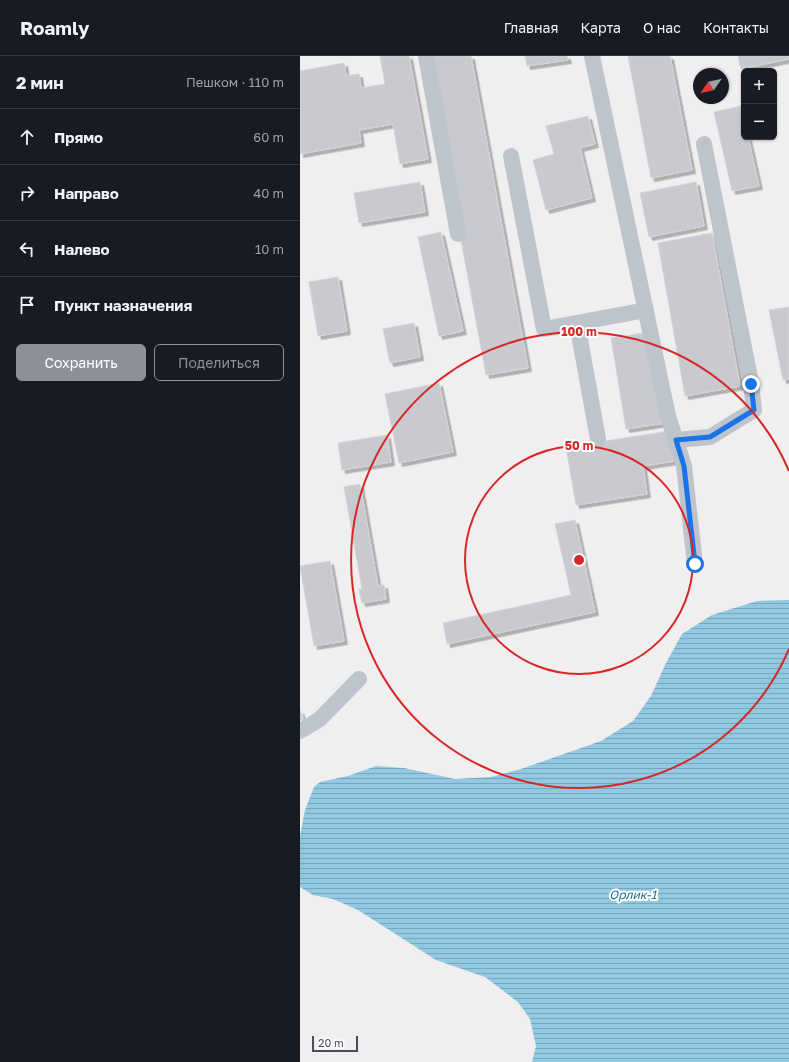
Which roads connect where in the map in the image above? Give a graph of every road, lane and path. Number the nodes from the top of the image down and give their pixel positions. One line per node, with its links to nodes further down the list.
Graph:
1 (426, 56): 5 (street)
2 (592, 56): 6 (street)
3 (704, 144): 9 (street)
4 (511, 156): 7 (street)
5 (458, 234)
6 (646, 310): 7 (street); 9 (street)
7 (578, 323): 8 (street)
8 (598, 439)
9 (676, 440): 10 (street)
10 (695, 564)
11 (359, 679): 12 (street)
12 (300, 731)

